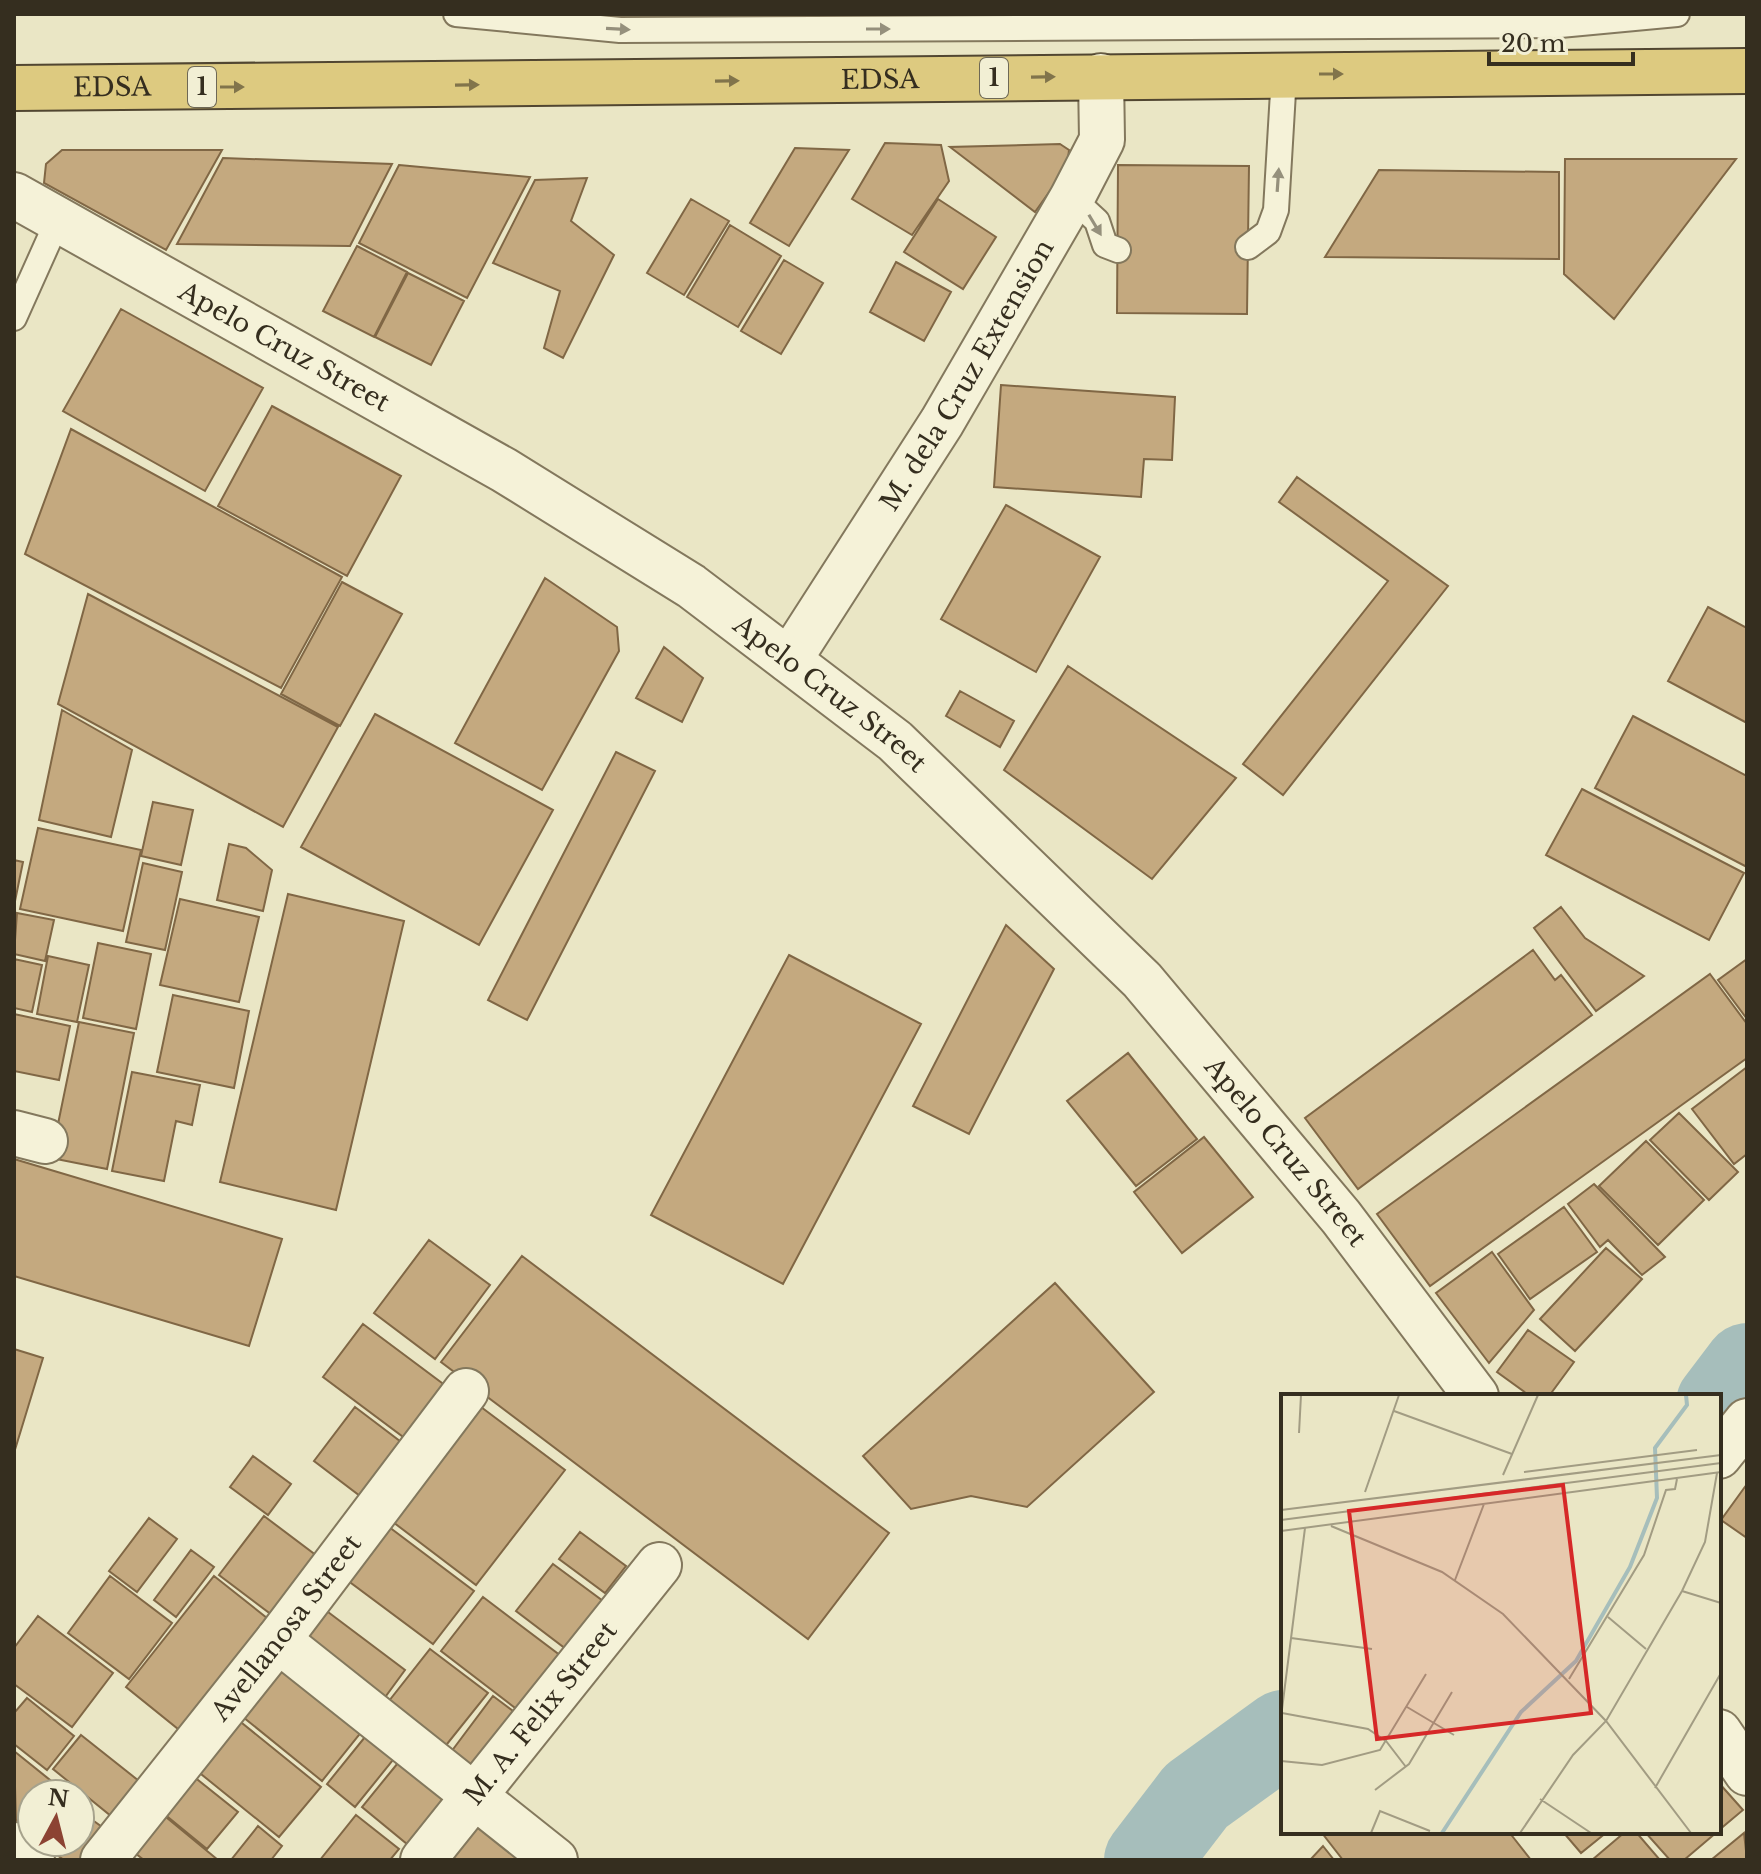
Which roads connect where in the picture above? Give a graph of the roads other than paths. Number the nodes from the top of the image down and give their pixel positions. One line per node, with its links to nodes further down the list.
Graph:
1 (456, 14): 2 (lane, one-way to 2)
2 (1677, 14)
3 (1747, 71): 4 (highway, EDSA / 1, one-way to 3)
4 (1284, 75): 5 (highway, EDSA / 1); 10 (lane, one-way to 4)
5 (1101, 76): 6 (highway, EDSA / 1, one-way to 5); 8 (street, M. dela Cruz Extension)
6 (14, 88)
7 (14, 195): 9 (street, Apelo Cruz Street)
8 (1072, 198): 11 (lane, one-way to 11); 13 (street, M. dela Cruz Extension)
9 (58, 220): 12 (lane); 13 (street, Apelo Cruz Street)
10 (1248, 247)
11 (1118, 250)
12 (14, 318)
13 (789, 660): 15 (street, Apelo Cruz Street)
14 (466, 1391): 19 (street, Avellanosa Street)
15 (1474, 1394)
16 (1747, 1421): 17 (street)
17 (1721, 1454)
18 (659, 1565): 22 (street, M. A. Felix Street)
19 (278, 1640): 22 (street); 25 (street, Avellanosa Street)
20 (1721, 1735): 21 (street)
21 (1747, 1773)
22 (474, 1795): 26 (street, M. A. Felix Street); 27 (street)
23 (14, 1845): 24 (street)
24 (32, 1860)
25 (103, 1860)
26 (423, 1860)
27 (555, 1860)

